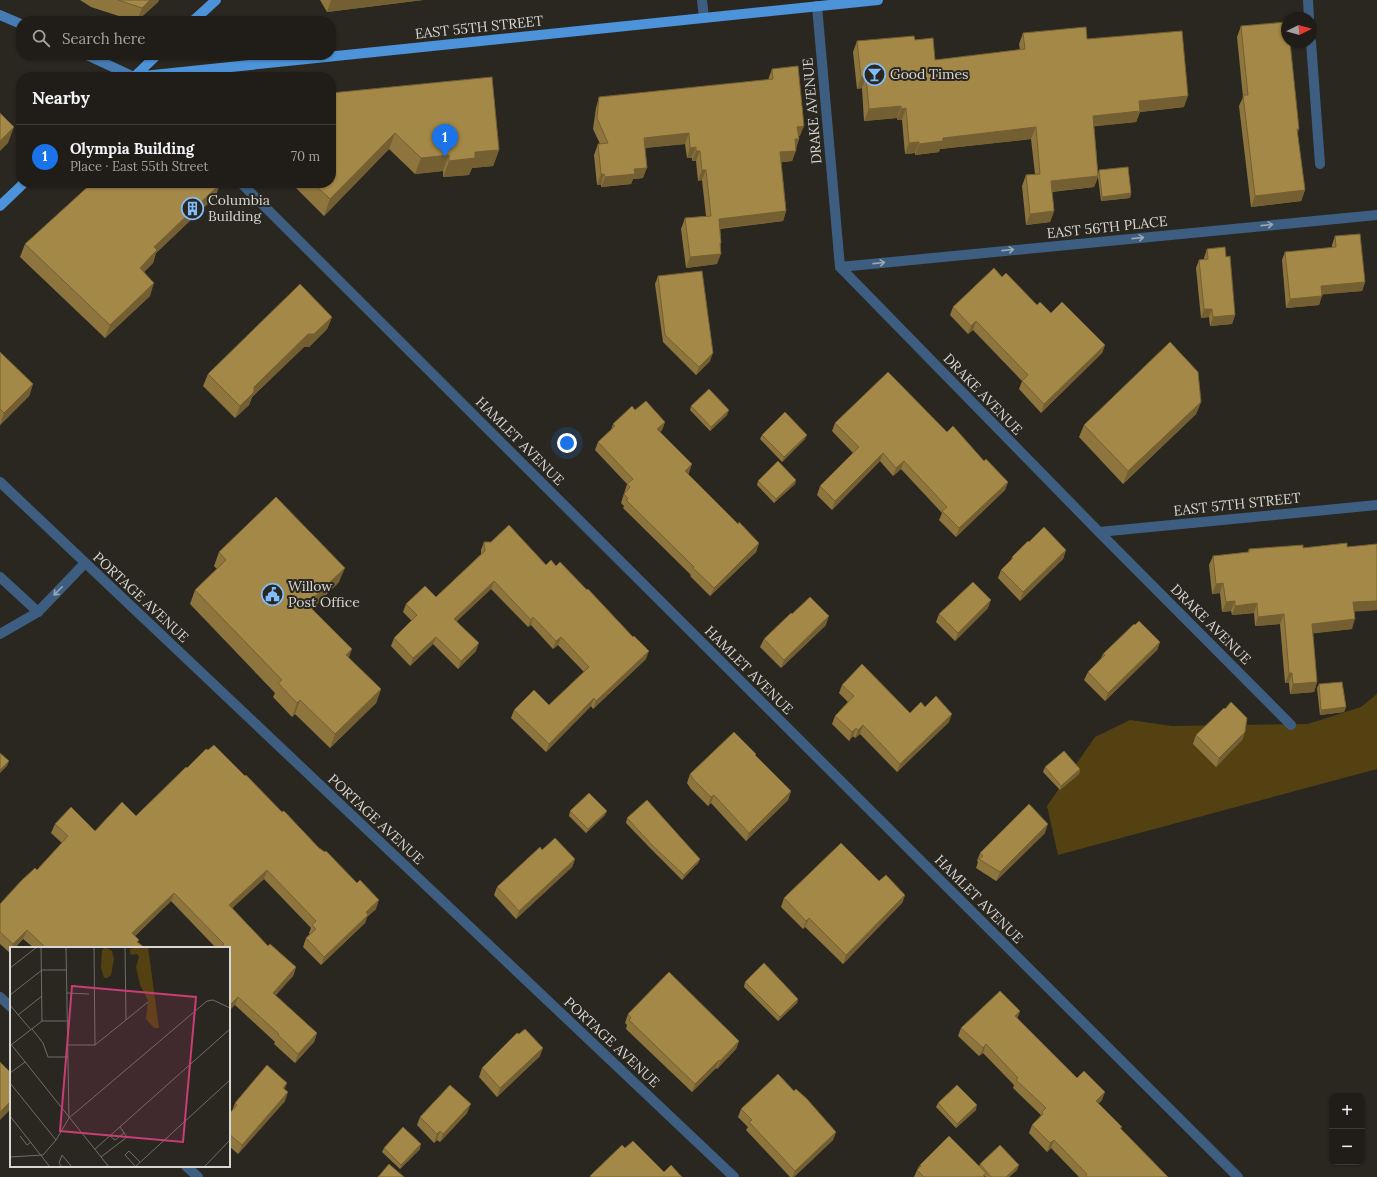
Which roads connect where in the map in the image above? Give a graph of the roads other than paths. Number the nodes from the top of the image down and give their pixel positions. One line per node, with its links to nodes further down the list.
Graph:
1 (216, 0): 8 (main road)
2 (702, 0): 9 (street)
3 (878, 0): 5 (main road, EAST 55TH STREET)
4 (1308, 0): 6 (street)
5 (817, 6): 9 (main road, EAST 55TH STREET); 24 (street, DRAKE AVENUE)
6 (1309, 12)
7 (0, 15): 10 (street)
8 (199, 16)
9 (704, 18): 12 (main road, EAST 55TH STREET)
10 (16, 22)
11 (1311, 48): 19 (street)
12 (336, 56)
13 (98, 60): 16 (street)
14 (153, 60): 17 (main road)
15 (298, 60): 18 (main road, EAST 55TH STREET)
16 (123, 72)
17 (139, 72)
18 (182, 72)
19 (1320, 164)
20 (19, 188): 22 (main road)
21 (246, 188): 38 (street, HAMLET AVENUE)
22 (0, 206)
23 (1377, 215): 24 (street, EAST 56TH PLACE, one-way to 23)
24 (840, 267): 27 (street, DRAKE AVENUE)
25 (0, 482): 28 (street, PORTAGE AVENUE)
26 (1377, 505): 27 (street, EAST 57TH STREET)
27 (1099, 532): 32 (street, DRAKE AVENUE)
28 (86, 563): 30 (street, one-way to 30); 37 (street, PORTAGE AVENUE)
29 (0, 577): 30 (street)
30 (38, 612): 31 (street)
31 (0, 634)
32 (1291, 725)
33 (0, 997): 34 (street)
34 (10, 1006)
35 (187, 1167): 36 (street)
36 (198, 1177)
37 (734, 1177)
38 (1238, 1177)

